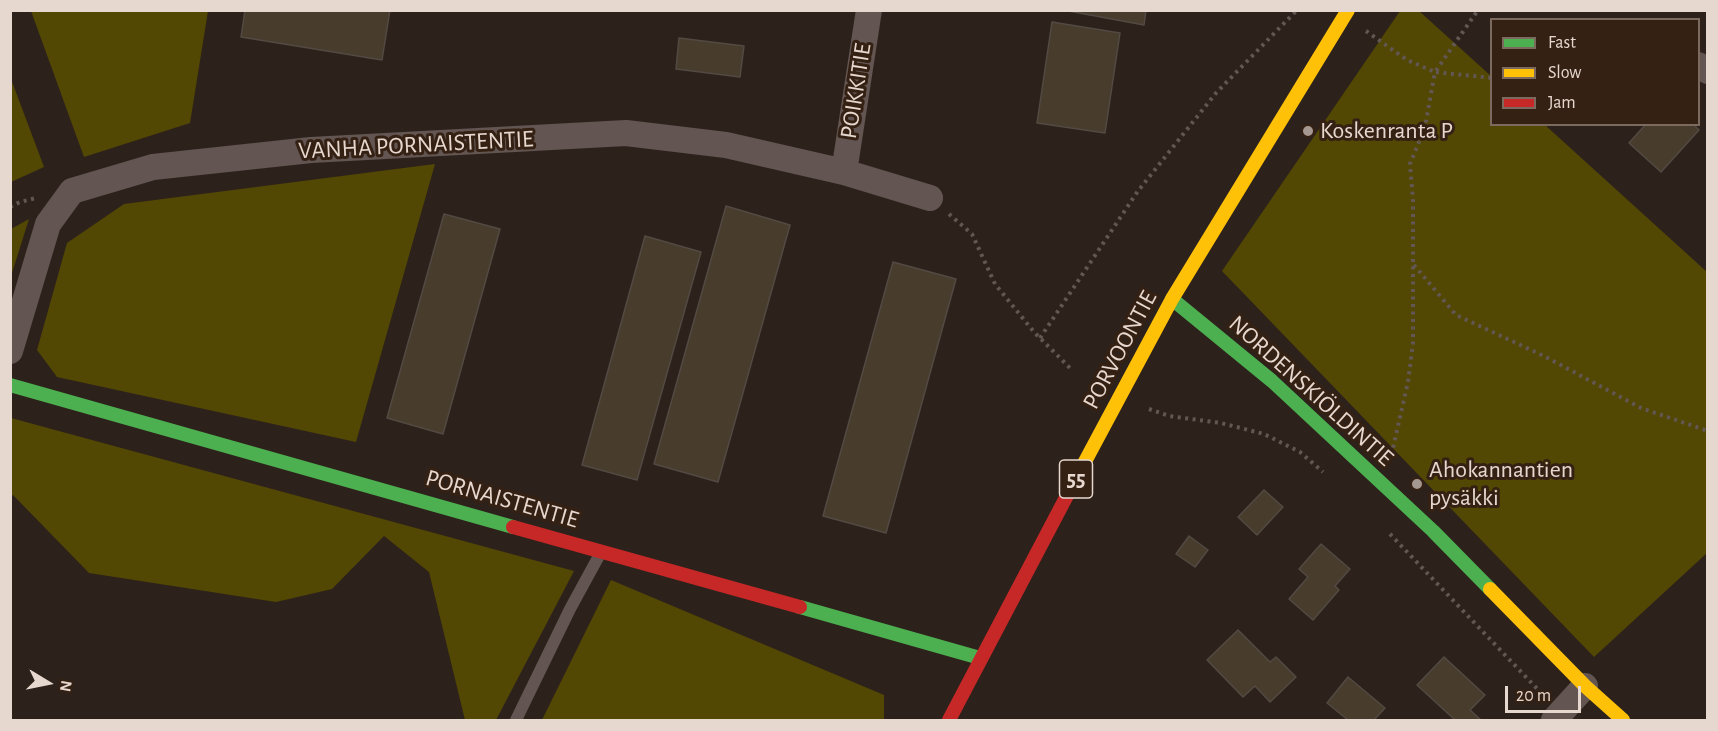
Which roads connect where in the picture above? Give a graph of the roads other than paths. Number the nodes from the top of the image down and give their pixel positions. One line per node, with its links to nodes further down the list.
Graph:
1 (869, 10): 3 (street, POIKKITIE)
2 (1346, 13): 5 (main road, PORVOONTIE / 55)
3 (844, 171): 4 (street, VANHA PORNAISTENTIE); 6 (street, VANHA PORNAISTENTIE)
4 (930, 198)
5 (1172, 299): 9 (main road, PORVOONTIE / 55); 10 (main road, NORDENSKIÖLDINTIE)
6 (10, 351)
7 (10, 385): 8 (main road, PORNAISTENTIE)
8 (602, 550): 9 (main road, PORNAISTENTIE); 12 (lane)
9 (980, 658): 13 (main road, PORVOONTIE / 55)
10 (1586, 686): 11 (street); 14 (main road, NORDENSKIÖLDINTIE)
11 (1557, 717)
12 (516, 720)
13 (950, 720)
14 (1623, 720)

